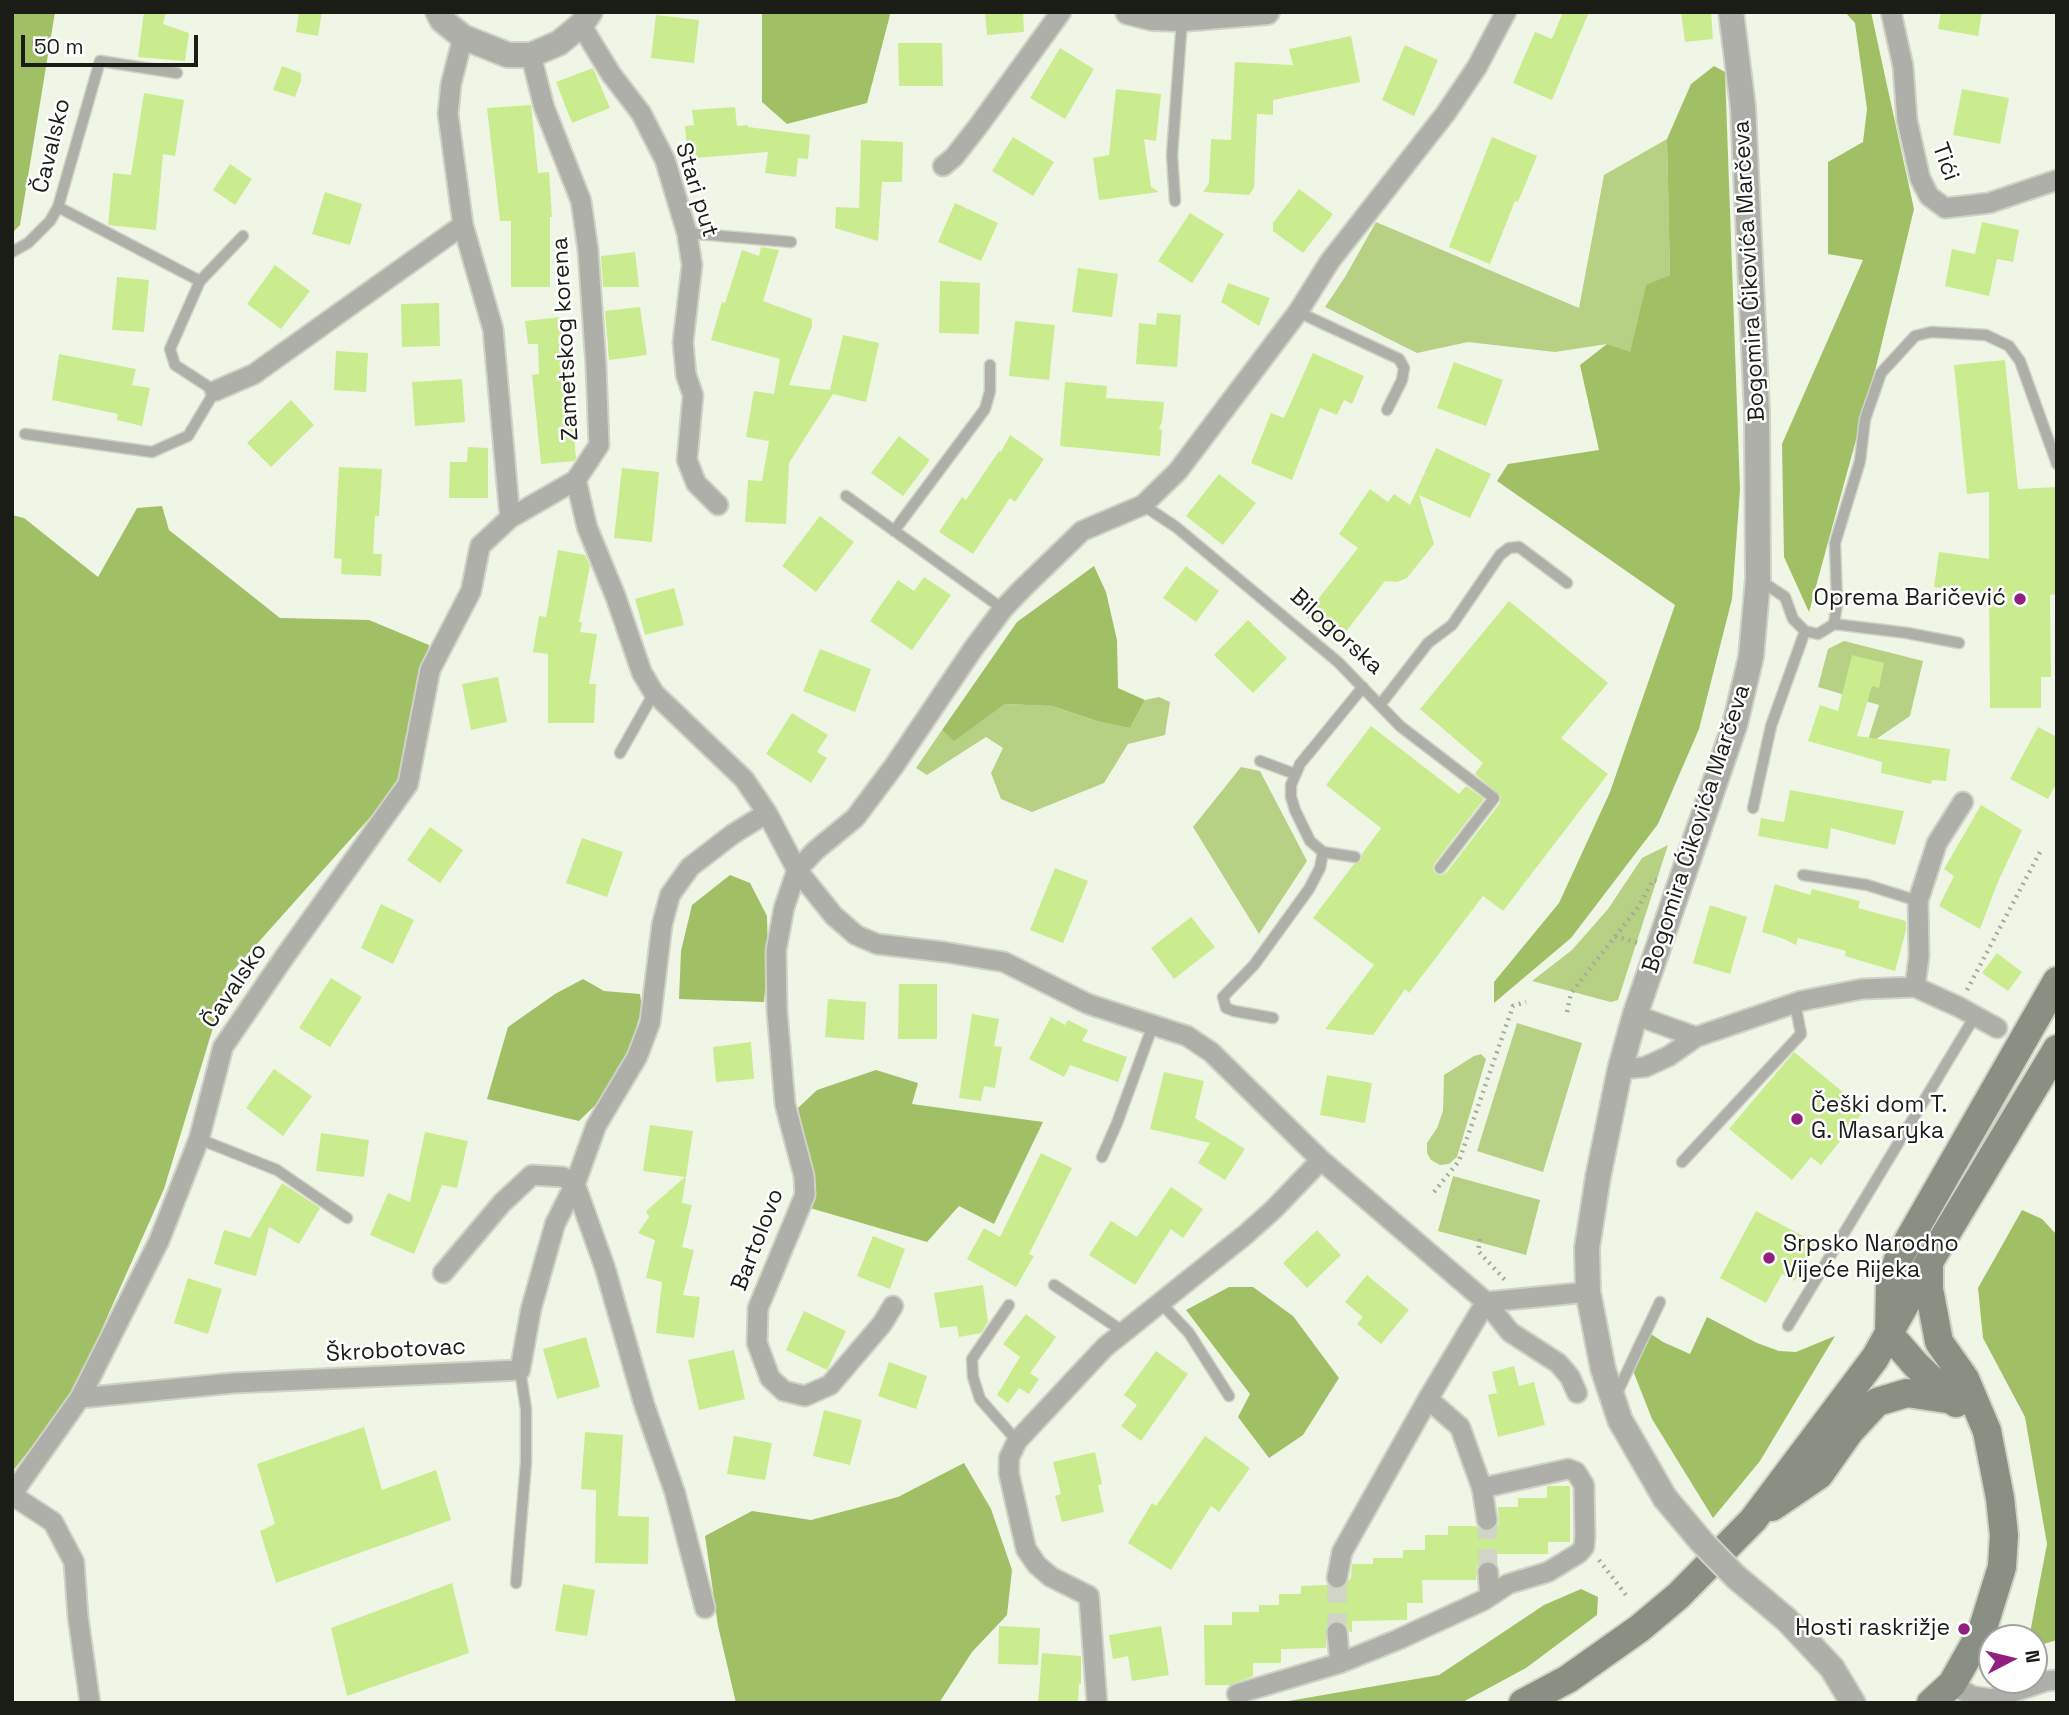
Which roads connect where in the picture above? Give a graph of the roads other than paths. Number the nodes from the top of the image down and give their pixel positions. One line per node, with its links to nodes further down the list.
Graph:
1 (438, 12): 10 (street)
2 (1061, 12): 13 (street)
3 (1128, 12): 9 (street)
4 (1267, 12): 9 (street)
5 (1506, 12): 23 (street)
6 (1731, 12): 35 (street, Bogomira Ćikovića Marčeva)
7 (1891, 12): 14 (street, Tići)
8 (586, 18): 11 (street); 18 (street, Stari put)
9 (1182, 19): 15 (lane)
10 (463, 37): 11 (street); 17 (street)
11 (531, 55): 29 (street, Zametskog korena)
12 (177, 73): 16 (lane, Čavalsko)
13 (943, 166)
14 (2056, 183)
15 (1175, 201)
16 (58, 207): 21 (lane); 22 (lane, Čavalsko)
17 (463, 225): 25 (street); 33 (street)
18 (687, 233): 20 (lane); 31 (street, Stari put)
19 (243, 236): 22 (lane)
20 (791, 242)
21 (12, 252)
22 (200, 281): 25 (lane)
23 (1298, 312): 26 (lane); 32 (street)
24 (990, 365): 34 (lane)
25 (215, 391): 27 (lane)
26 (1387, 410)
27 (25, 434)
28 (2057, 464): 38 (lane)
29 (576, 481): 33 (street, Čavalsko); 42 (street)
30 (846, 496): 34 (lane)
31 (718, 505)
32 (1143, 505): 37 (street); 41 (lane, Bilogorska)
33 (510, 518): 67 (street, Čavalsko)
34 (894, 531): 37 (lane)
35 (1758, 579): 39 (lane); 60 (street, Bogomira Ćikovića Marčeva)
36 (1567, 583): 43 (lane)
37 (1003, 609): 53 (street)
38 (1834, 624): 39 (lane); 40 (lane)
39 (1805, 631): 48 (lane)
40 (1959, 643)
41 (1363, 687): 43 (lane, Bilogorska); 46 (lane)
42 (654, 693): 44 (lane); 49 (street)
43 (1380, 705): 52 (lane, Bilogorska)
44 (620, 753)
45 (1260, 761): 46 (lane)
46 (1295, 774): 50 (lane)
47 (1963, 802): 55 (street)
48 (1753, 808)
49 (767, 813): 53 (street); 71 (street)
50 (1324, 852): 51 (lane); 61 (lane)
51 (1355, 857)
52 (1440, 868)
53 (797, 870): 62 (street); 81 (street, Bartolovo)
54 (1803, 875): 55 (lane)
55 (1918, 901): 57 (street)
56 (2057, 981): 84 (main road)
57 (1915, 987): 58 (street); 59 (street)
58 (1796, 1003): 64 (street); 70 (lane)
59 (1967, 1011): 63 (street); 82 (lane)
60 (1636, 1015): 64 (street); 66 (street, Bogomira Ćikovića Marčeva)
61 (1273, 1018)
62 (1153, 1025): 68 (lane); 69 (street)
63 (1997, 1028)
64 (1696, 1037): 66 (street)
65 (2057, 1049): 73 (main road)
66 (1620, 1069): 76 (street, Bogomira Ćikovića Marčeva)
67 (199, 1139): 72 (lane); 89 (street, Čavalsko)
68 (1102, 1157)
69 (1321, 1160): 77 (street); 78 (street)
70 (1682, 1162)
71 (575, 1184): 74 (street); 86 (street); 103 (street)
72 (347, 1218)
73 (1929, 1262): 84 (main road); 85 (main road)
74 (443, 1273)
75 (1054, 1285): 83 (lane)
76 (1588, 1292): 78 (street); 91 (street, Bogomira Ćikovića Marčeva)
77 (1159, 1302): 83 (street); 88 (lane)
78 (1486, 1302): 87 (street); 90 (street)
79 (1660, 1302): 91 (lane)
80 (1009, 1305): 93 (lane)
81 (893, 1306)
82 (1788, 1326)
83 (1124, 1332): 93 (street)
84 (1889, 1334): 85 (main road); 92 (main road); 98 (main road)
85 (1939, 1342): 94 (main road)
86 (520, 1370): 89 (street, Škrobotovac); 101 (lane)
87 (1577, 1393)
88 (1229, 1396)
89 (80, 1398): 96 (street, Čavalsko)
90 (1428, 1399): 95 (street); 100 (street)
91 (1614, 1400): 112 (street, Bogomira Ćikovića Marčeva, bridge)
92 (1953, 1400): 94 (main road); 98 (main road)
93 (1017, 1441): 110 (street)
94 (1994, 1469): 107 (main road)
95 (1482, 1488): 97 (street); 102 (street)
96 (12, 1495): 109 (street)
97 (1487, 1520)
98 (1753, 1520): 111 (main road)
99 (1488, 1572): 102 (street)
100 (1337, 1578)
101 (516, 1583)
102 (1490, 1596): 105 (street)
103 (705, 1608)
104 (1337, 1632): 105 (street)
105 (1340, 1662): 108 (street)
106 (2057, 1680): 107 (street)
107 (1952, 1684): 113 (main road)
108 (1237, 1694)
109 (90, 1703)
110 (1097, 1703)
111 (1523, 1703)
112 (1853, 1703)
113 (1931, 1703)

